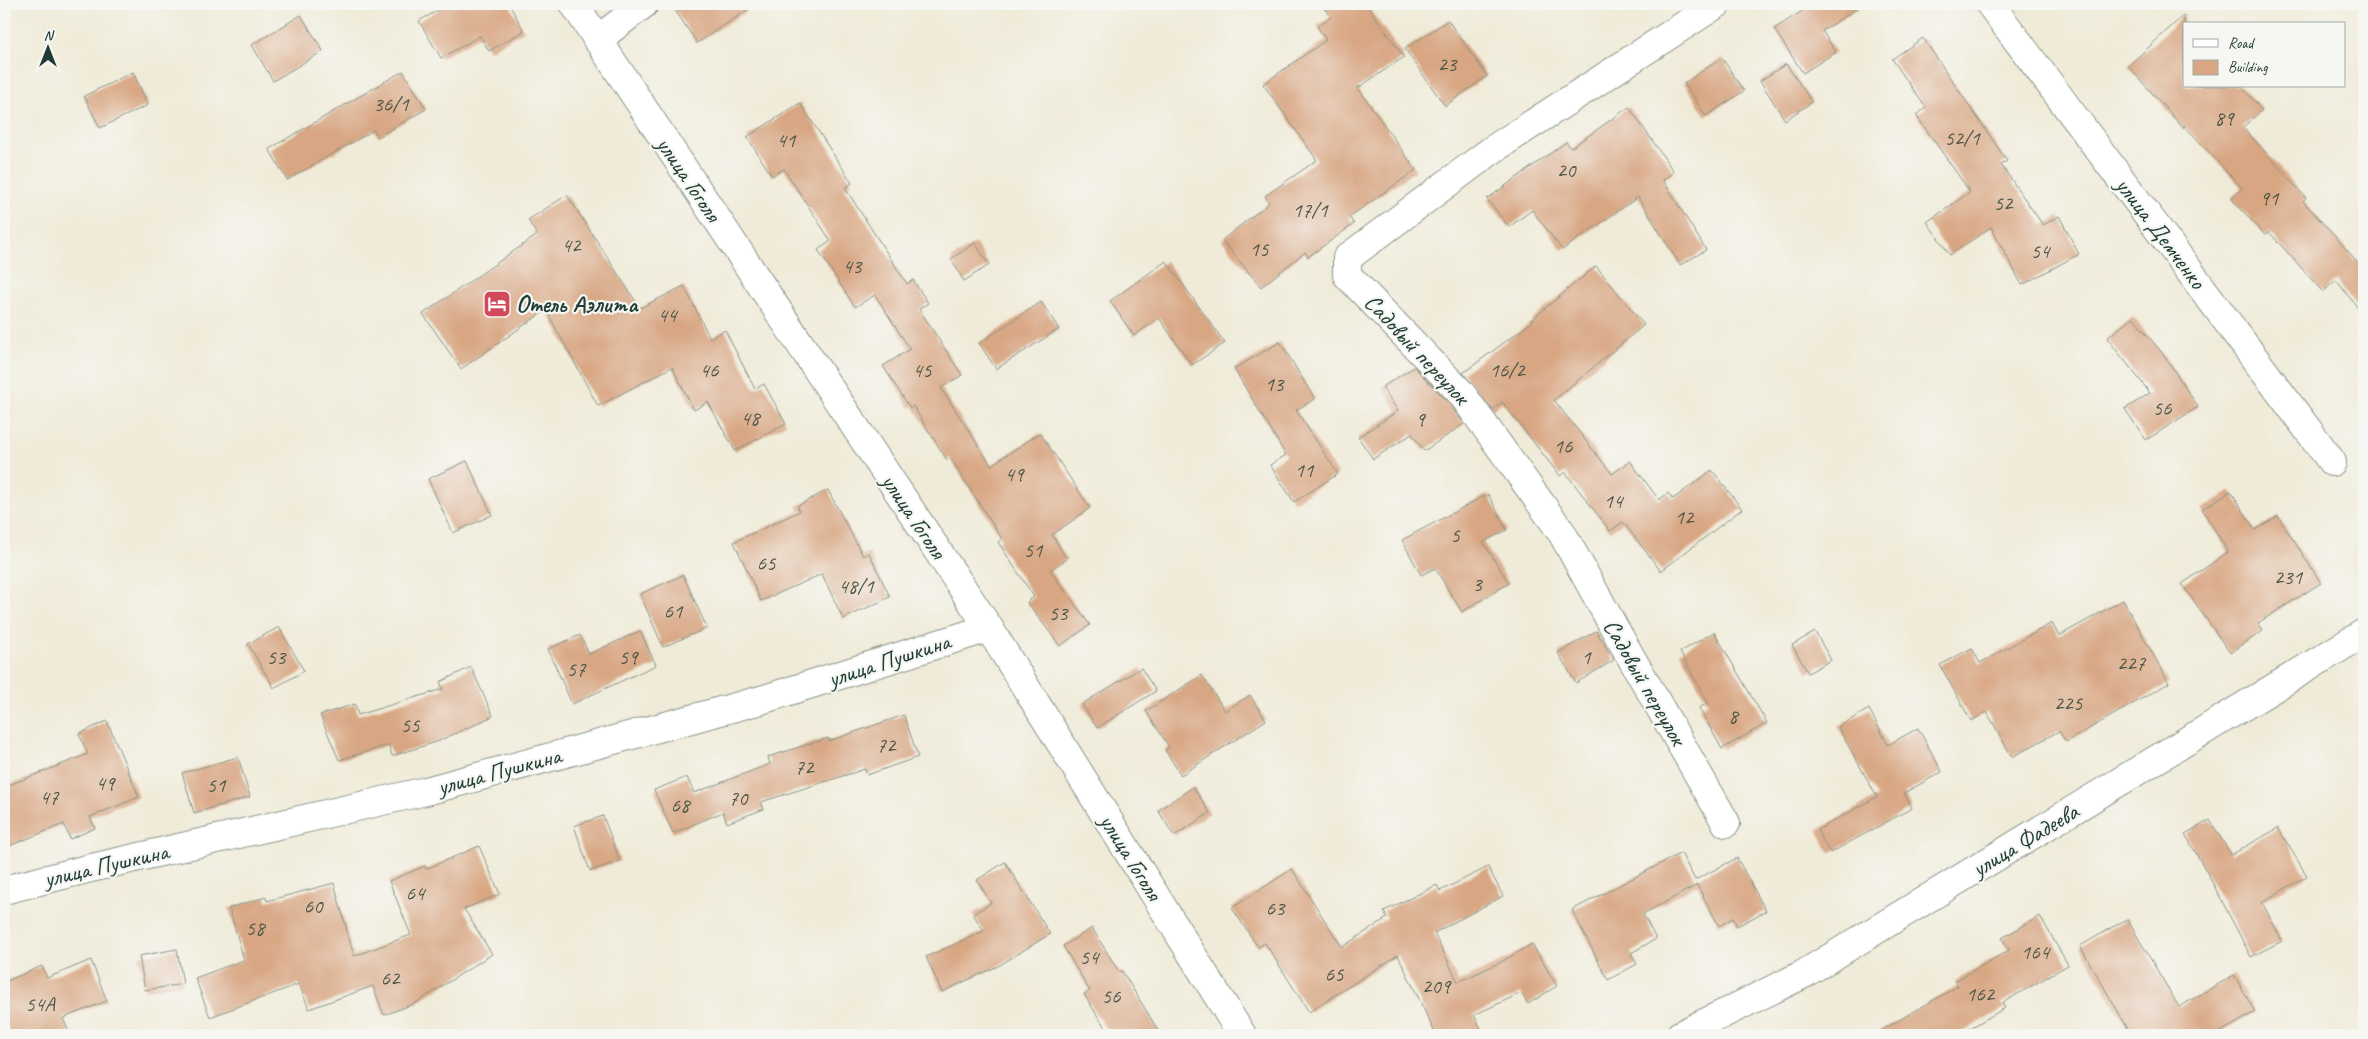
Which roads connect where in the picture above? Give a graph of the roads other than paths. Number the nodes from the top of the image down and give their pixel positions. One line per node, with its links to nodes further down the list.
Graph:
1 (574, 4): 5 (street, улица Гоголя)
2 (644, 4): 5 (street)
3 (1717, 4): 9 (street, Садовый переулок)
4 (1990, 4): 6 (street, улица Демченко)
5 (597, 40): 7 (street, улица Гоголя)
6 (2332, 462)
7 (989, 628): 10 (street, улица Пушкина); 11 (street, улица Гоголя)
8 (2364, 633): 12 (street, улица Фадеева)
9 (1726, 823)
10 (4, 890)
11 (1242, 1035)
12 (1680, 1035)

